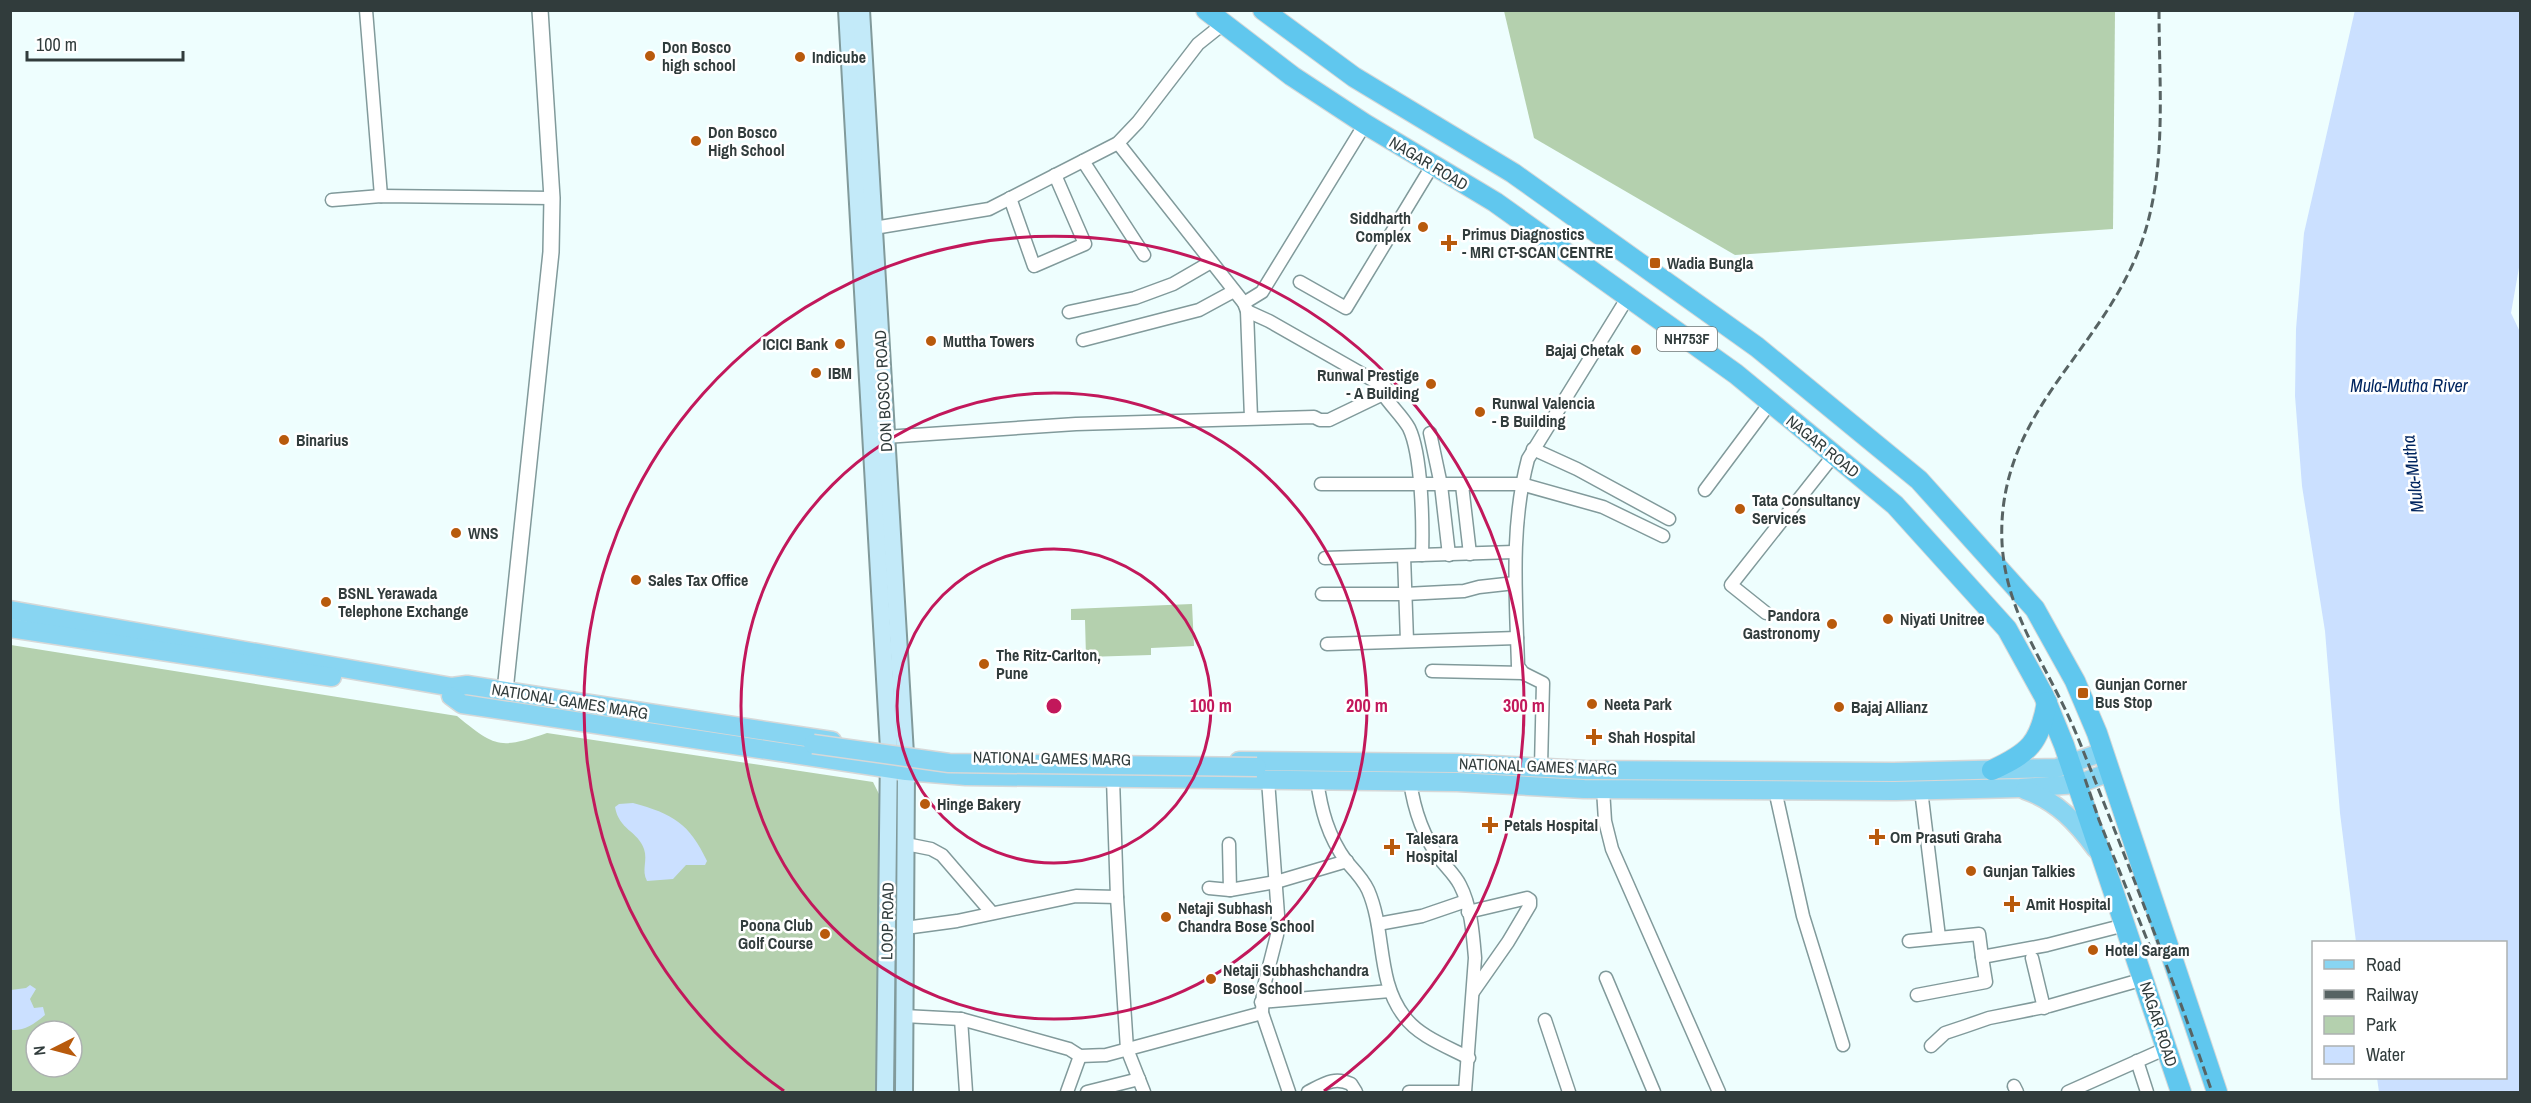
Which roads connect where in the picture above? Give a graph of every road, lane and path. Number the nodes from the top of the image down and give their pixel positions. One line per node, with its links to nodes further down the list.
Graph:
1 (366, 10): 13 (street)
2 (540, 10): 14 (street)
3 (847, 10): 61 (main road, DON BOSCO ROAD)
4 (861, 10): 17 (main road, DON BOSCO ROAD)
5 (1206, 10): 7 (highway, NAGAR ROAD / NH753F)
6 (1263, 10): 62 (highway, NAGAR ROAD / NH753F)
7 (1224, 24): 8 (highway, NAGAR ROAD / NH753F); 9 (street)
8 (1365, 124): 11 (highway, NAGAR ROAD / NH753F); 23 (street)
9 (1118, 143): 10 (street); 19 (street)
10 (1083, 161): 12 (street); 18 (street)
11 (1432, 166): 20 (street); 22 (highway, NAGAR ROAD / NH753F)
12 (1055, 175): 15 (street); 15 (street)
13 (381, 196): 14 (street); 16 (street)
14 (552, 198): 59 (street)
15 (1010, 198): 17 (street)
16 (332, 200)
17 (874, 228): 30 (main road, DON BOSCO ROAD)
18 (1144, 255)
19 (1211, 262): 21 (street); 24 (street)
20 (1300, 282)
21 (1234, 291): 23 (street); 25 (street)
22 (1628, 297): 27 (highway, NAGAR ROAD / NH753F); 31 (street)
23 (1245, 308): 26 (street); 28 (street)
24 (1069, 312)
25 (1083, 340)
26 (1383, 394): 28 (street); 37 (street)
27 (1770, 403): 32 (highway, NAGAR ROAD / NH753F); 38 (street)
28 (1251, 418): 30 (street)
29 (1430, 434): 34 (street)
30 (885, 437): 61 (main road, DON BOSCO ROAD)
31 (1533, 449): 35 (street); 39 (street)
32 (1833, 456): 51 (street); 60 (highway, NAGAR ROAD / NH753F)
33 (1320, 484): 37 (street)
34 (1441, 484): 36 (street); 37 (street); 44 (street)
35 (1521, 484): 36 (street); 40 (street); 41 (street)
36 (1462, 485): 42 (street)
37 (1419, 486): 43 (street)
38 (1705, 490)
39 (1669, 519)
40 (1663, 536)
41 (1514, 552): 42 (street); 47 (street)
42 (1470, 554): 44 (street)
43 (1422, 555): 44 (street); 45 (street)
44 (1449, 555)
45 (1404, 556): 46 (street); 49 (street)
46 (1325, 558)
47 (1515, 583): 49 (street); 53 (street)
48 (1322, 594): 49 (street)
49 (1405, 594): 54 (street)
50 (10, 610): 58 (main road, NATIONAL GAMES MARG)
51 (1766, 613)
52 (10, 628): 58 (main road, NATIONAL GAMES MARG)
53 (1517, 638): 54 (street); 57 (street)
54 (1407, 641): 55 (street)
55 (1327, 644)
56 (1432, 670): 57 (street)
57 (1523, 673): 65 (street)
58 (451, 691): 59 (main road, NATIONAL GAMES MARG); 66 (main road, NATIONAL GAMES MARG); 70 (main road, bridge)
59 (505, 691): 61 (main road, NATIONAL GAMES MARG)
60 (2047, 702): 64 (highway, NAGAR ROAD / NH753F); 67 (highway)
61 (896, 750): 63 (main road, NATIONAL GAMES MARG); 66 (main road, LOOP ROAD); 68 (main road, DON BOSCO ROAD)
62 (2103, 752): 64 (main road, NATIONAL GAMES MARG); 69 (highway, NAGAR ROAD / NH753F)
63 (955, 757): 65 (main road, NATIONAL GAMES MARG); 71 (main road)
64 (2071, 764): 67 (main road, NATIONAL GAMES MARG); 75 (highway, NAGAR ROAD / NH753F)
65 (1541, 767): 67 (main road, NATIONAL GAMES MARG); 70 (main road)
66 (888, 768): 68 (main road, NATIONAL GAMES MARG); 117 (main road, LOOP ROAD)
67 (1992, 770)
68 (906, 771): 71 (main road, NATIONAL GAMES MARG); 81 (main road, LOOP ROAD)
69 (2110, 772): 75 (main road, NATIONAL GAMES MARG); 134 (highway, NAGAR ROAD / NH753F)
70 (1260, 773): 72 (main road, NATIONAL GAMES MARG); 73 (main road, NATIONAL GAMES MARG); 76 (main road); 85 (street)
71 (955, 775): 72 (main road, NATIONAL GAMES MARG)
72 (1113, 779): 88 (street)
73 (1317, 780): 74 (main road, NATIONAL GAMES MARG); 84 (street)
74 (1410, 781): 76 (main road, NATIONAL GAMES MARG); 89 (street)
75 (2078, 784): 77 (main road, NATIONAL GAMES MARG); 83 (highway, NAGAR ROAD / NH753F)
76 (1540, 787): 78 (main road, NATIONAL GAMES MARG)
77 (2020, 788): 80 (main road, NATIONAL GAMES MARG); 83 (main road)
78 (1604, 789): 79 (main road, NATIONAL GAMES MARG); 130 (street)
79 (1775, 790): 80 (main road, NATIONAL GAMES MARG); 108 (street)
80 (1921, 790): 94 (street)
81 (906, 844): 90 (street); 93 (main road, LOOP ROAD)
82 (1229, 844): 87 (street)
83 (2103, 858): 92 (highway, NAGAR ROAD / NH753F)
84 (1347, 861): 85 (street); 91 (street)
85 (1276, 882): 87 (street); 103 (street)
86 (1209, 888): 87 (street)
87 (1230, 890)
88 (1117, 897): 90 (street); 111 (street)
89 (1467, 906): 91 (street); 101 (street); 101 (street)
90 (992, 913): 93 (street)
91 (1378, 924): 100 (street)
92 (2125, 925): 96 (street); 99 (highway, NAGAR ROAD / NH753F)
93 (905, 928): 105 (main road, LOOP ROAD)
94 (1939, 937): 95 (street); 96 (street)
95 (1909, 941)
96 (1982, 957): 102 (street)
97 (2032, 958): 104 (street)
98 (1606, 978): 129 (street)
99 (2144, 979): 104 (street); 110 (highway, NAGAR ROAD / NH753F)
100 (1390, 991): 103 (street); 113 (street)
101 (1473, 992): 113 (street)
102 (1917, 995)
103 (1262, 1008): 111 (street); 123 (street)
104 (2044, 1008): 109 (street)
105 (904, 1016): 106 (street); 118 (main road, LOOP ROAD)
106 (961, 1019): 112 (street); 119 (street)
107 (1545, 1020): 128 (street)
108 (1843, 1045)
109 (1931, 1046)
110 (2167, 1048): 114 (street); 133 (highway, NAGAR ROAD / NH753F)
111 (1126, 1049): 112 (street); 115 (street)
112 (1080, 1056): 116 (street)
113 (1468, 1058): 127 (street)
114 (2137, 1060): 131 (street); 132 (street)
115 (1139, 1079): 121 (street); 122 (street)
116 (1068, 1087): 120 (street)
117 (885, 1092)
118 (904, 1092)
119 (966, 1092)
120 (1080, 1092)
121 (1087, 1092)
122 (1144, 1092)
123 (1289, 1092)
124 (1308, 1092): 125 (street)
125 (1356, 1092)
126 (1409, 1092): 127 (street)
127 (1465, 1092)
128 (1569, 1092)
129 (1654, 1092)
130 (1719, 1092)
131 (2068, 1092)
132 (2146, 1092)
133 (2181, 1092)
134 (2217, 1092)

